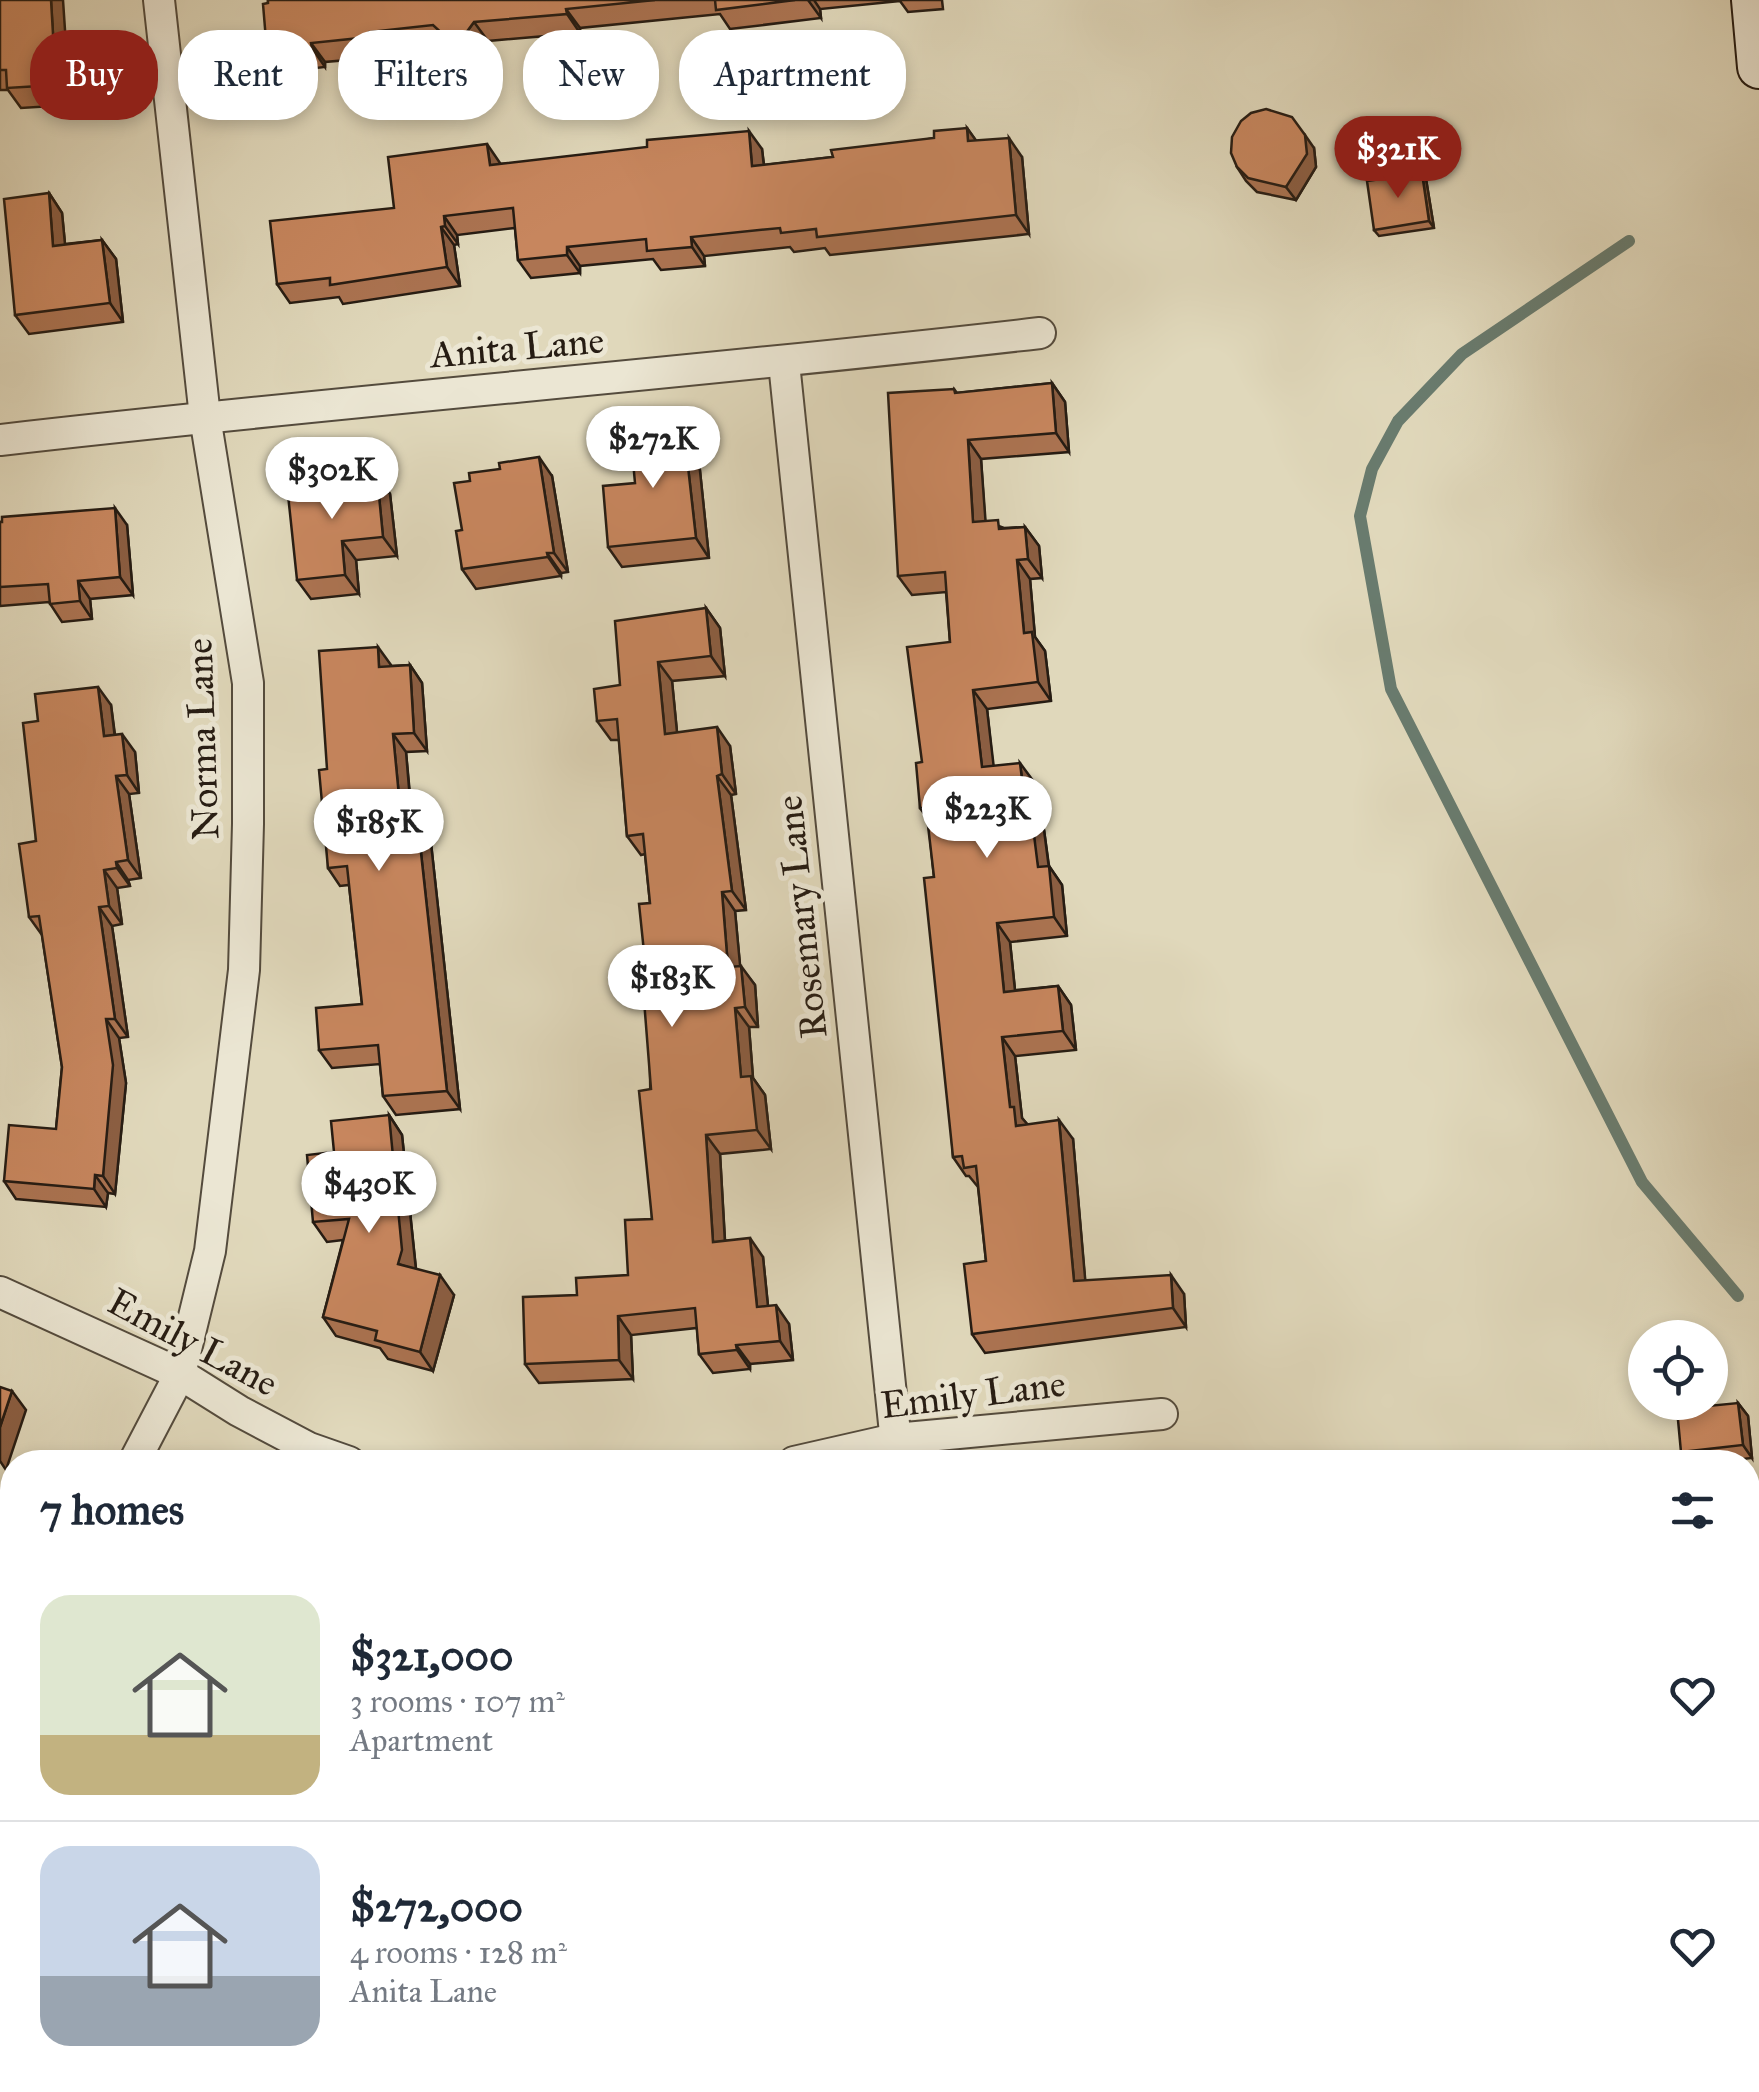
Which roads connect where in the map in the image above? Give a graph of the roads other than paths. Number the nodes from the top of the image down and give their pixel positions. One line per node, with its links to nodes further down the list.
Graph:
1 (159, 0): 6 (street, Norma Lane)
2 (1754, 0): 3 (street)
3 (1759, 67)
4 (1040, 333): 5 (street, Anita Lane)
5 (784, 362): 6 (street, Anita Lane); 13 (street, Rosemary Lane)
6 (205, 417): 7 (street, Anita Lane); 9 (street, Norma Lane)
7 (0, 440)
8 (0, 1292): 9 (street, Emily Lane)
9 (180, 1374): 11 (street, Norma Lane); 12 (street, Emily Lane)
10 (1162, 1414): 14 (street, Emily Lane)
11 (140, 1450)
12 (315, 1450)
13 (897, 1450)
14 (904, 1450)

